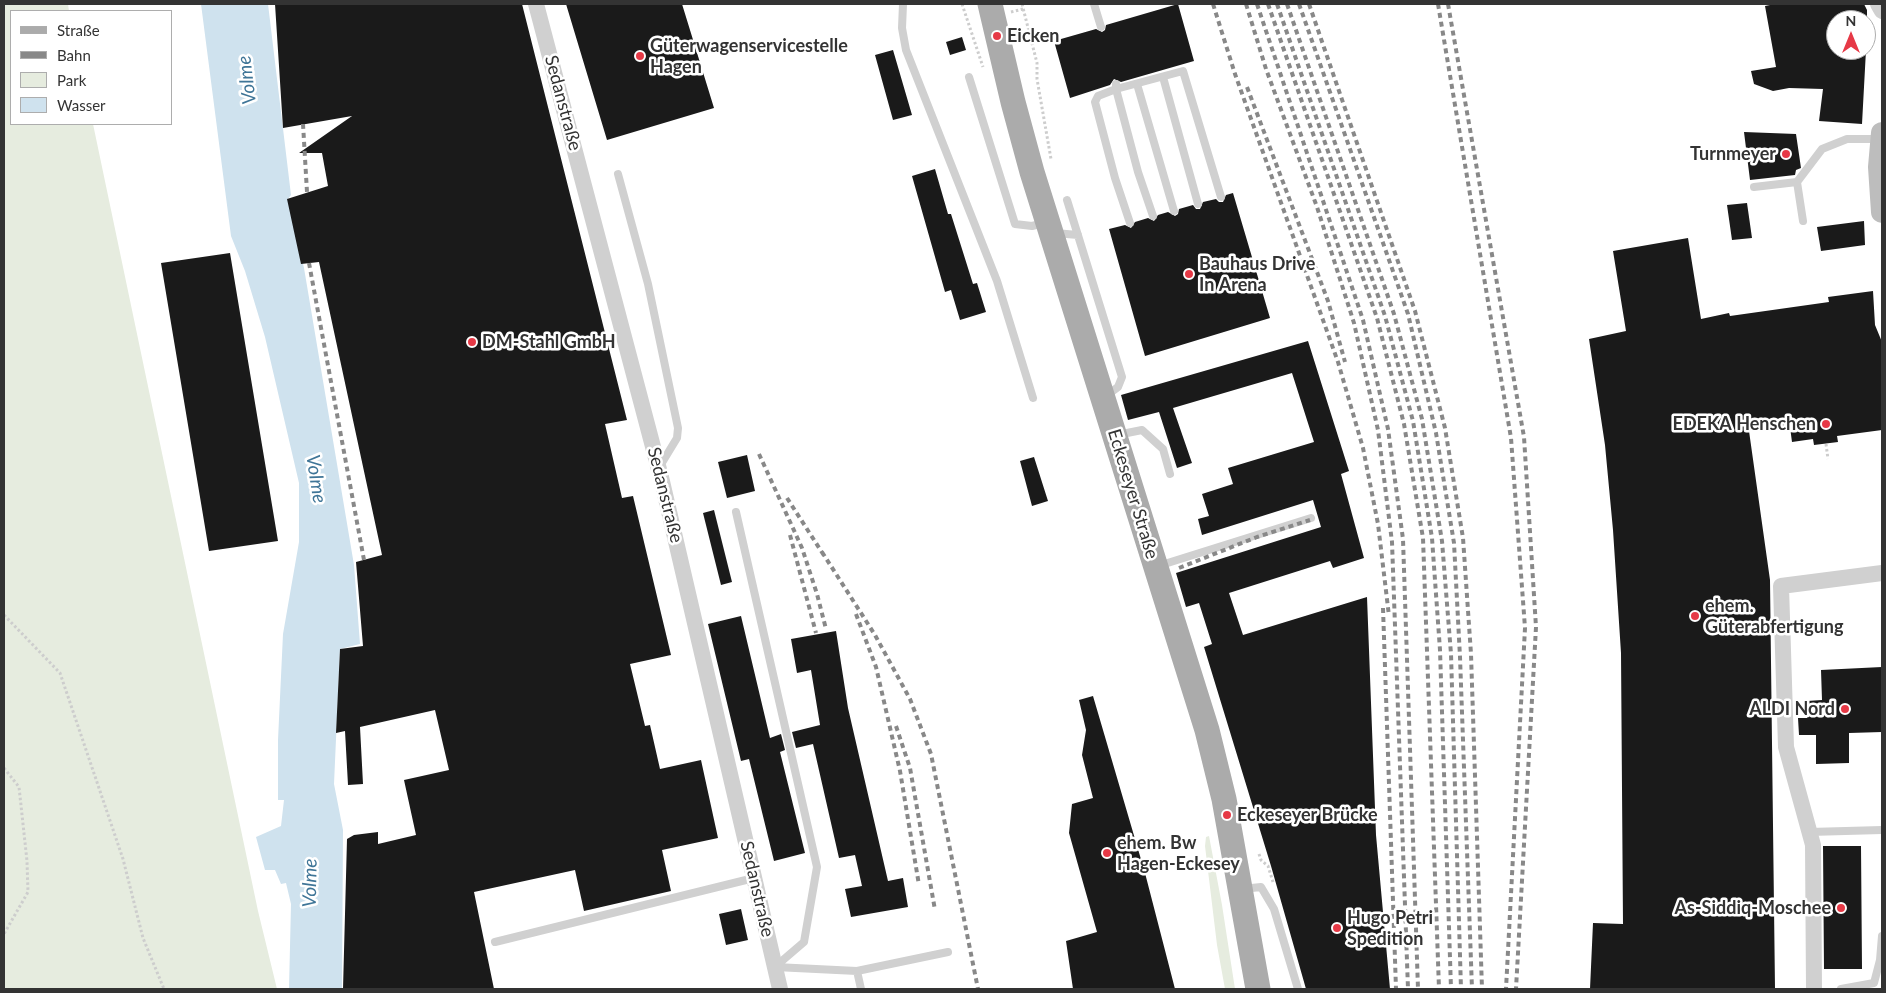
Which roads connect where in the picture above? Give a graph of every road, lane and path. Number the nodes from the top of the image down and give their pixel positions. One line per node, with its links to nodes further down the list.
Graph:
1 (536, 4): 39 (street, Sedanstraße)
2 (903, 4): 34 (lane)
3 (962, 4): 9 (path)
4 (990, 4): 32 (main road, Eckeseyer Straße)
5 (1022, 4): 11 (path)
6 (1094, 4): 10 (lane)
7 (1878, 4): 8 (street)
8 (1882, 11)
9 (969, 25)
10 (1101, 27)
11 (1027, 30): 12 (path); 16 (path)
12 (1024, 36)
13 (1032, 74): 16 (path)
14 (1163, 76): 17 (lane); 24 (lane); 26 (lane)
15 (968, 77): 32 (lane)
16 (1037, 79): 20 (path)
17 (1138, 84): 18 (lane); 27 (lane)
18 (1116, 87): 29 (lane); 31 (lane)
19 (1882, 136): 22 (lane); 28 (street)
20 (1052, 166)
21 (618, 174): 39 (lane)
22 (1797, 182): 23 (lane); 30 (lane)
23 (1754, 187)
24 (1221, 197)
25 (1067, 200): 33 (lane)
26 (1198, 204)
27 (1174, 211)
28 (1882, 212)
29 (1153, 216)
30 (1803, 221)
31 (1130, 223)
32 (1050, 227): 33 (lane); 35 (main road, Eckeseyer Straße)
33 (1078, 235): 35 (lane)
34 (1033, 398)
35 (1104, 398): 36 (main road, Eckeseyer Straße)
36 (1115, 436): 40 (lane); 43 (main road, Eckeseyer Straße)
37 (1826, 444): 38 (path)
38 (1828, 459)
39 (659, 467): 49 (street, Sedanstraße)
40 (1170, 474)
41 (736, 512): 55 (lane)
42 (1311, 518): 43 (lane)
43 (1156, 567): 50 (main road, Eckeseyer Straße)
44 (1882, 573): 48 (street)
45 (4, 615): 57 (path)
46 (4, 768): 51 (path)
47 (1882, 830): 48 (lane)
48 (1809, 832): 62 (street)
49 (754, 878): 53 (lane); 55 (street, Sedanstraße)
50 (1240, 889): 60 (main road, Eckeseyer Straße); 61 (lane)
51 (4, 934)
52 (1882, 936): 63 (lane)
53 (495, 942)
54 (948, 952): 56 (lane)
55 (775, 967): 56 (lane); 58 (street, Sedanstraße)
56 (857, 971): 59 (lane)
57 (164, 989)
58 (780, 989)
59 (861, 989)
60 (1258, 989)
61 (1298, 989)
62 (1814, 989)
63 (1841, 989)

